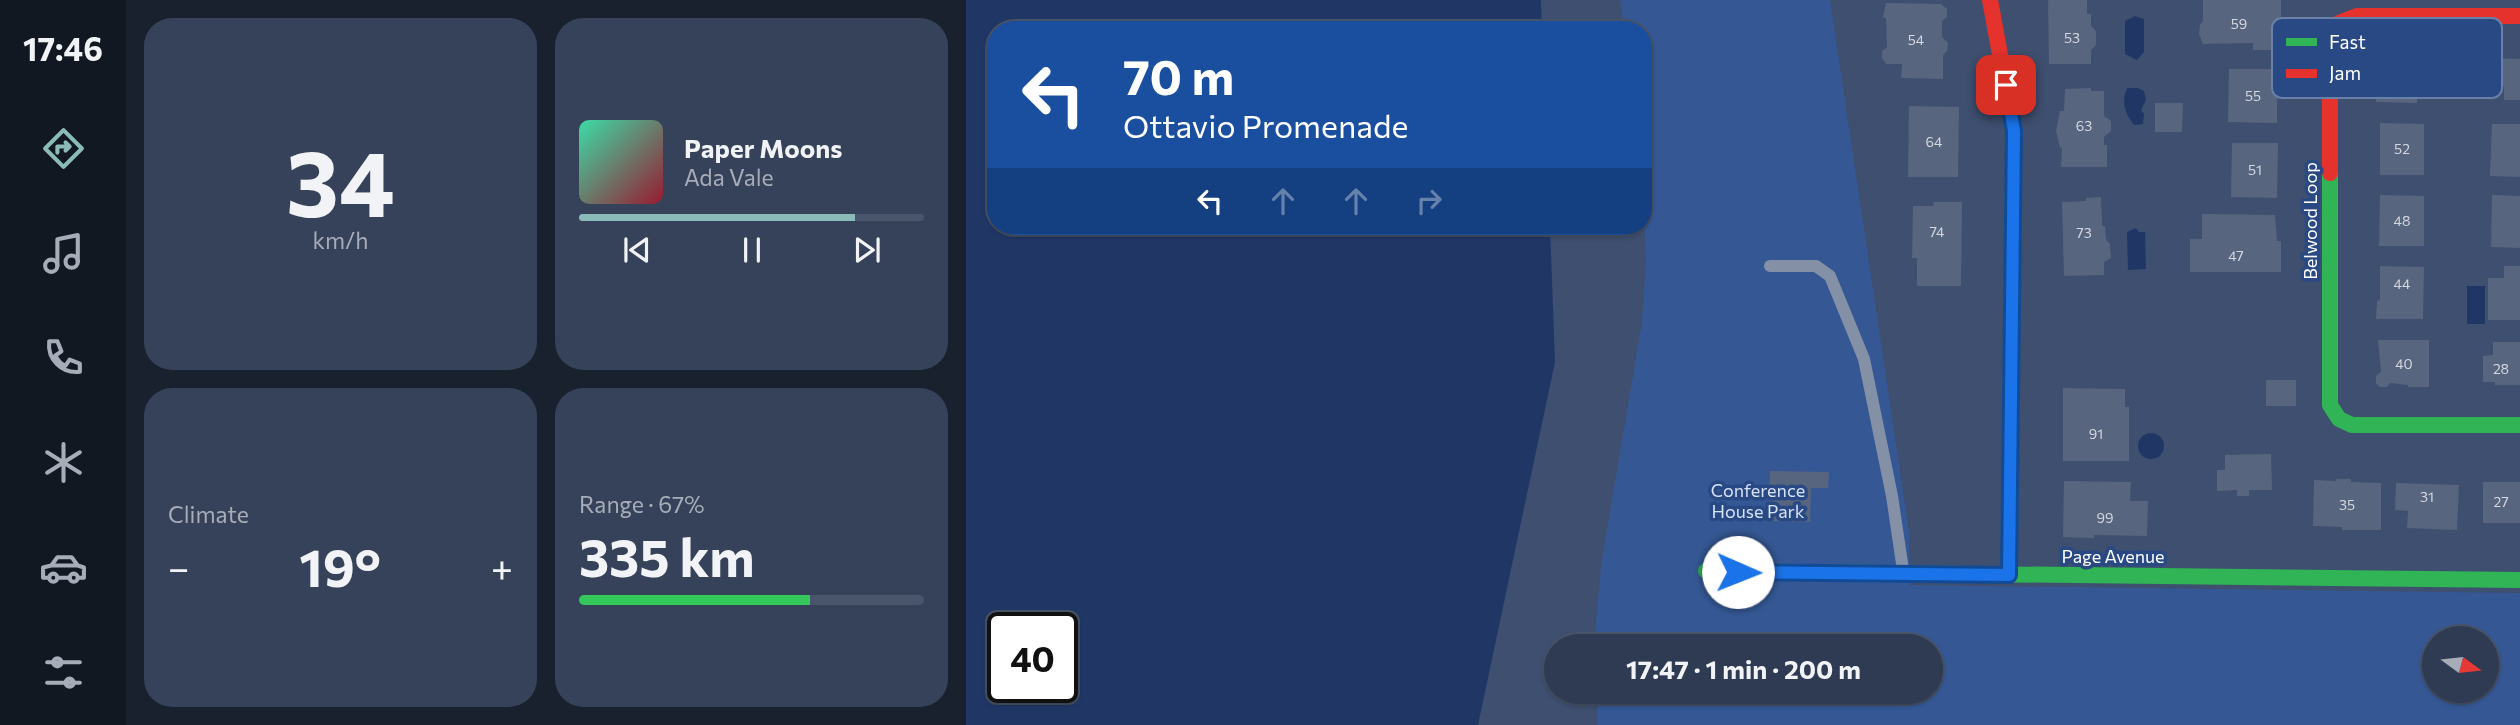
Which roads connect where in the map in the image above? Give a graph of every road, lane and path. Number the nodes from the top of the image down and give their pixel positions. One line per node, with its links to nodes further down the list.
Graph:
1 (1990, 0): 9 (street)
2 (2520, 16): 3 (street, Belwood Loop)
3 (2352, 18)
4 (2330, 98): 6 (street, Belwood Loop)
5 (1770, 265): 8 (lane)
6 (2520, 425)
7 (1706, 571): 8 (street, Page Avenue)
8 (1904, 574): 9 (street, Page Avenue)
9 (2009, 575): 10 (street, Page Avenue)
10 (2520, 580)

